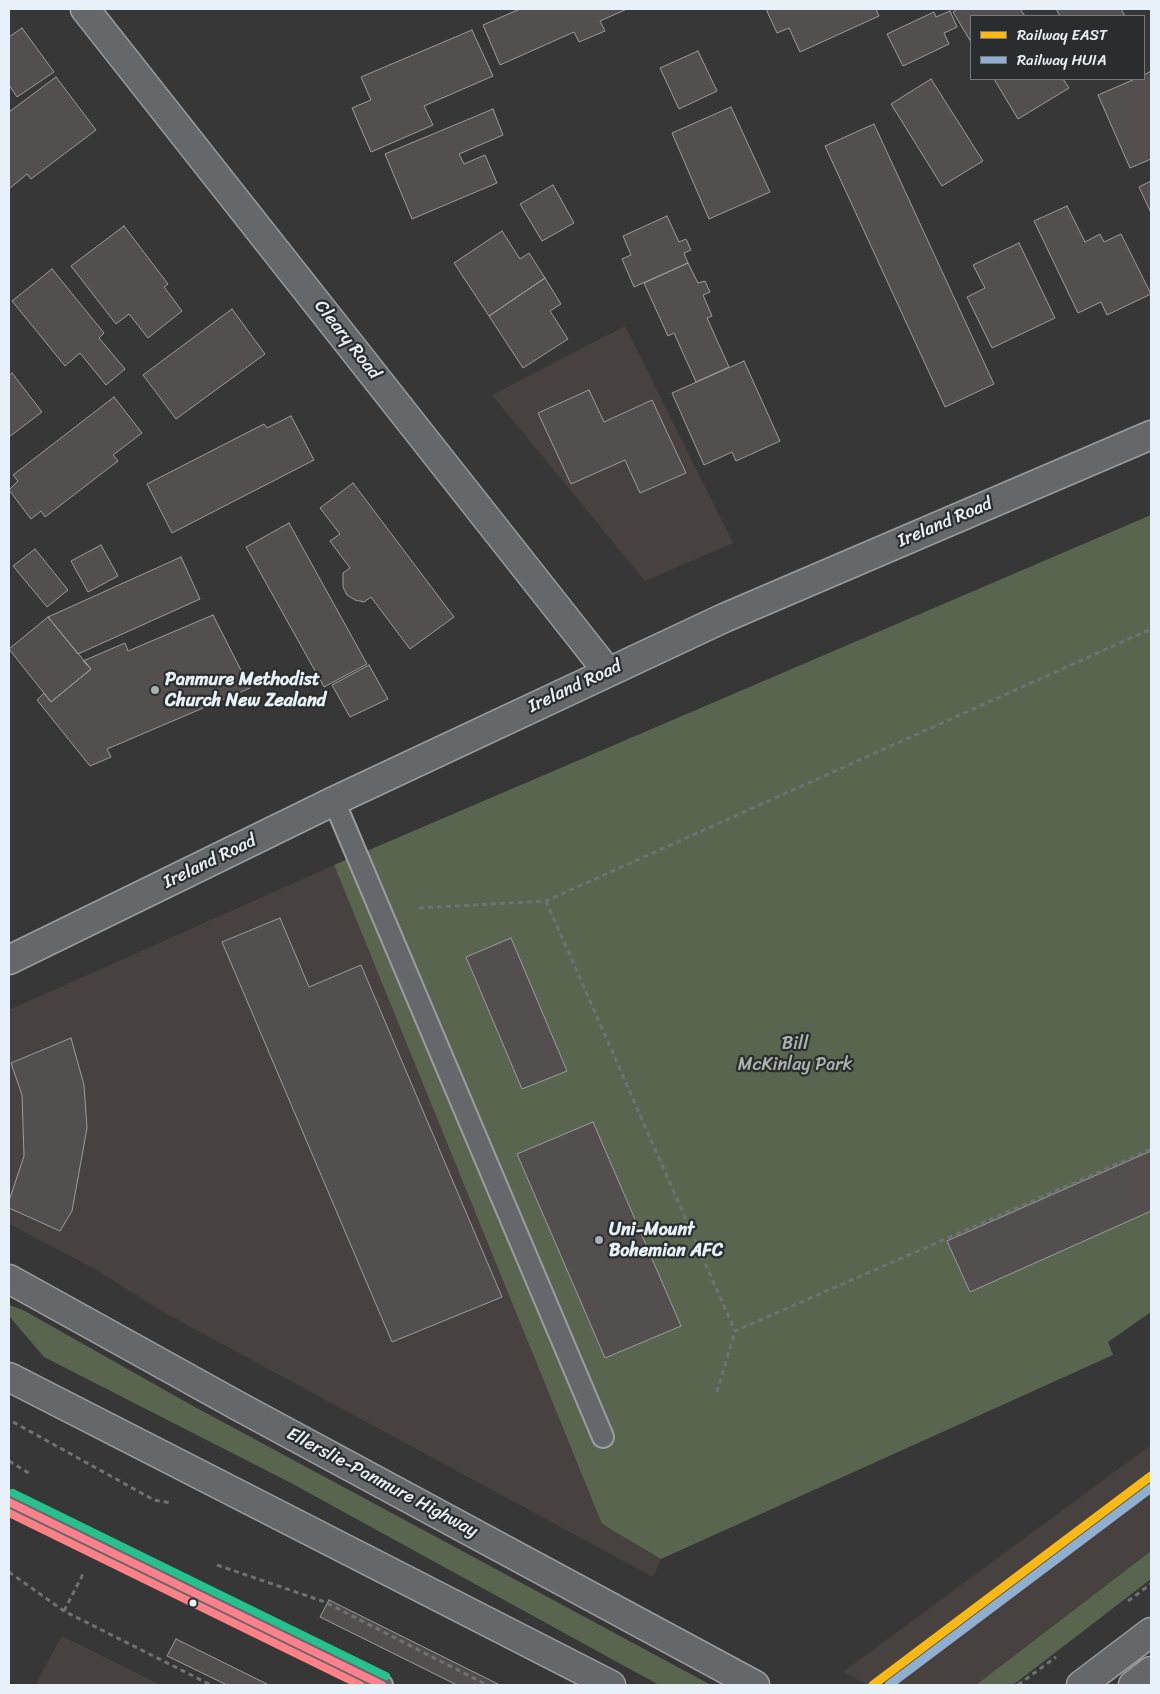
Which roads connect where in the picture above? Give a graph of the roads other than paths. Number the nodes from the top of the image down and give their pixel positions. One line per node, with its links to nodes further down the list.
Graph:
1 (85, 9): 3 (street, Cleary Road)
2 (1151, 435): 3 (street, Ireland Road)
3 (608, 672): 4 (street, Ireland Road)
4 (334, 801): 5 (street, Ireland Road); 8 (lane)
5 (9, 960)
6 (9, 1279): 14 (street, Ellerslie-Panmure Highway)
7 (9, 1377): 13 (street)
8 (603, 1437)
9 (9, 1502): 12 (lane)
10 (1151, 1632): 15 (street)
11 (1151, 1670): 16 (street)
12 (382, 1685)
13 (611, 1685)
14 (755, 1685)
15 (1081, 1685)
16 (1133, 1685)

